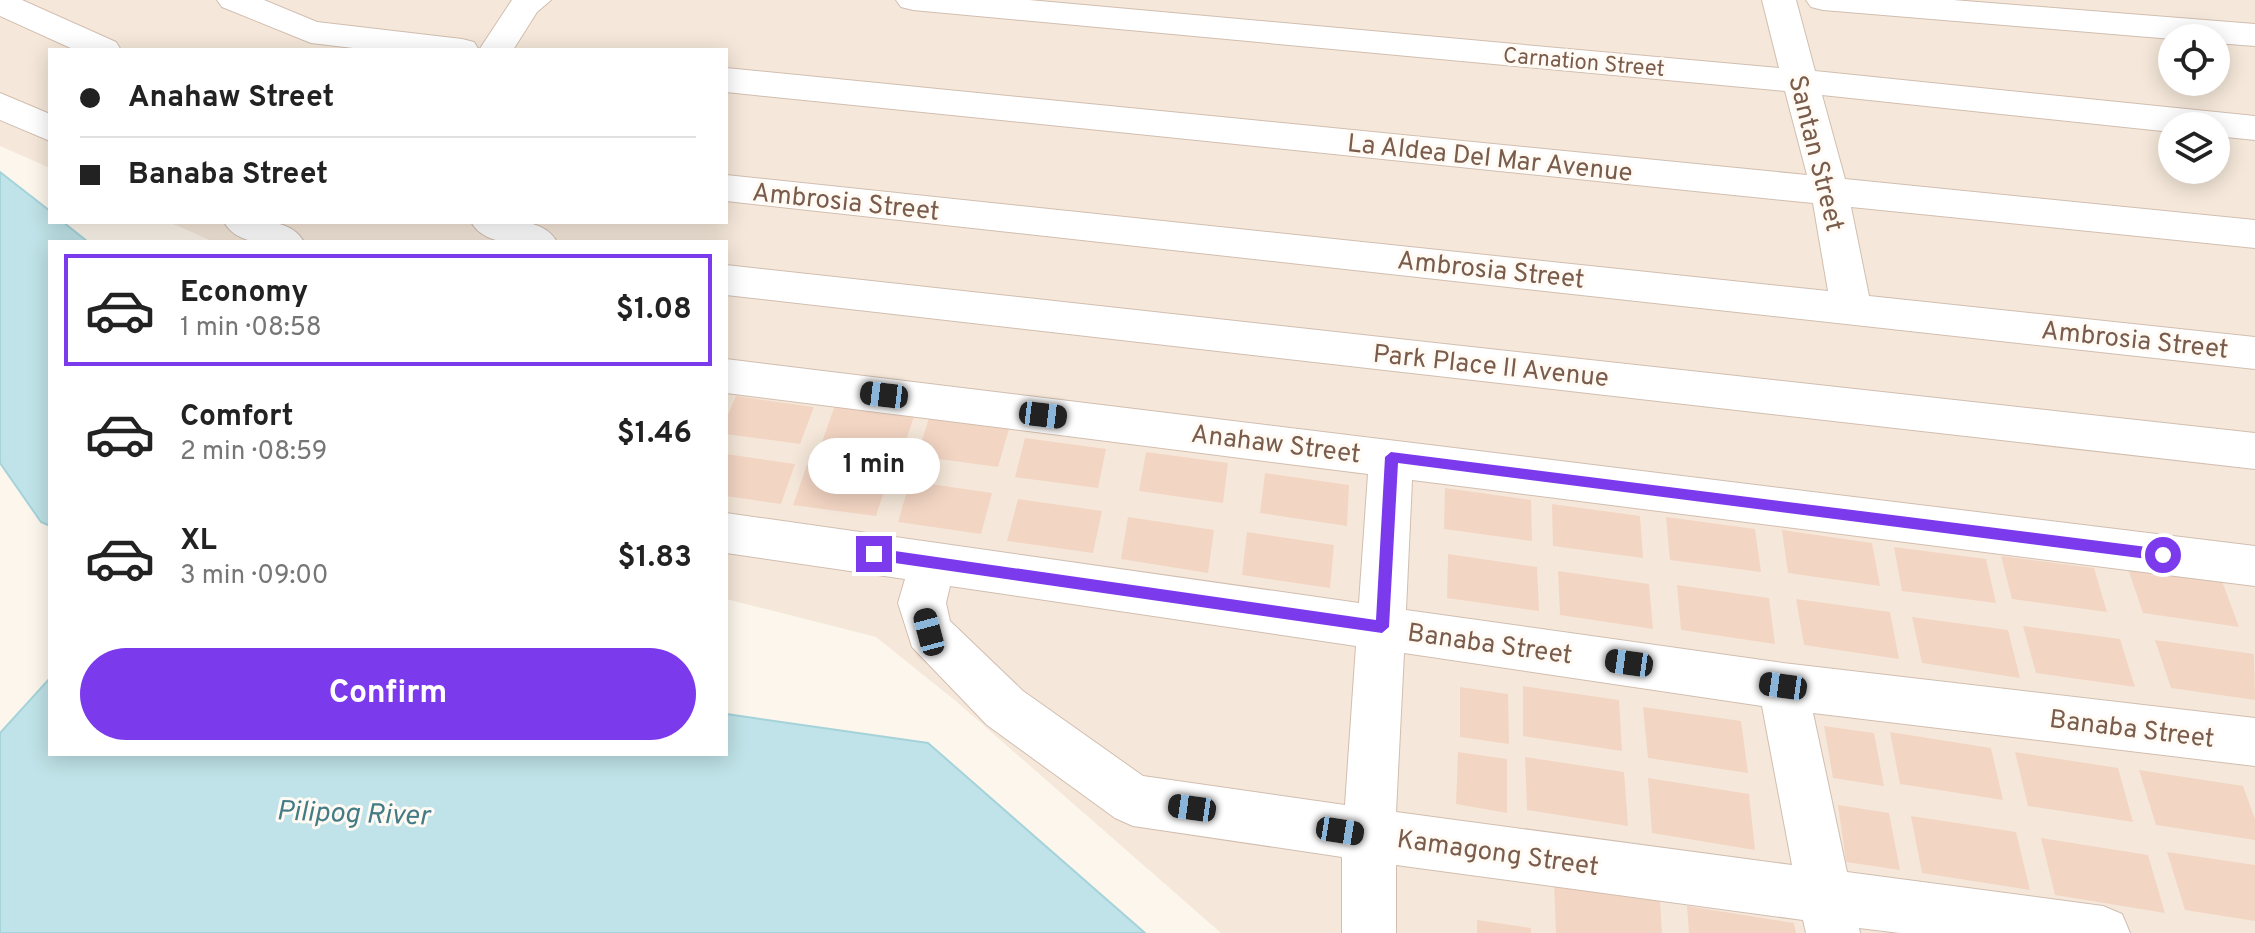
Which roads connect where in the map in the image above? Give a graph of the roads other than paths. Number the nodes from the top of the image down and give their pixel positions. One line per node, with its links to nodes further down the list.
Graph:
1 (234, 0): 8 (street)
2 (304, 0): 8 (street)
3 (534, 0): 12 (street)
4 (913, 0): 14 (street, Carnation Street)
5 (1779, 0): 14 (street, Santan Street)
6 (1823, 0): 9 (street)
7 (0, 3): 10 (street)
8 (270, 14): 11 (street)
9 (2255, 35)
10 (100, 48)
11 (445, 48)
12 (497, 48)
13 (728, 80): 19 (street, La Aldea Del Mar Avenue)
14 (1800, 81): 17 (street, Carnation Street); 19 (street, Santan Street)
15 (0, 105): 16 (street)
16 (48, 128)
17 (2255, 128)
18 (728, 188): 26 (street, Ambrosia Street)
19 (1829, 190): 22 (street, La Aldea Del Mar Avenue); 26 (street, Santan Street)
20 (247, 224): 23 (street)
21 (495, 224): 24 (street)
22 (2255, 234)
23 (281, 240)
24 (533, 240)
25 (728, 280): 29 (street, Park Place II Avenue)
26 (1851, 307): 27 (street, Ambrosia Street)
27 (2255, 353)
28 (728, 376): 30 (street, Anahaw Street)
29 (2255, 451)
30 (1391, 457): 33 (street, Anahaw Street); 34 (street)
31 (728, 533): 32 (street, Banaba Street)
32 (933, 562): 34 (street, Banaba Street); 37 (street, Kamagong Street)
33 (2255, 566)
34 (1382, 627): 35 (street, Banaba Street); 37 (street)
35 (1783, 686): 36 (street, Banaba Street); 38 (street)
36 (2255, 742)
37 (1369, 835): 38 (street, Kamagong Street); 39 (street)
38 (1830, 915): 40 (street, Kamagong Street)
39 (1369, 933)
40 (2103, 933)

